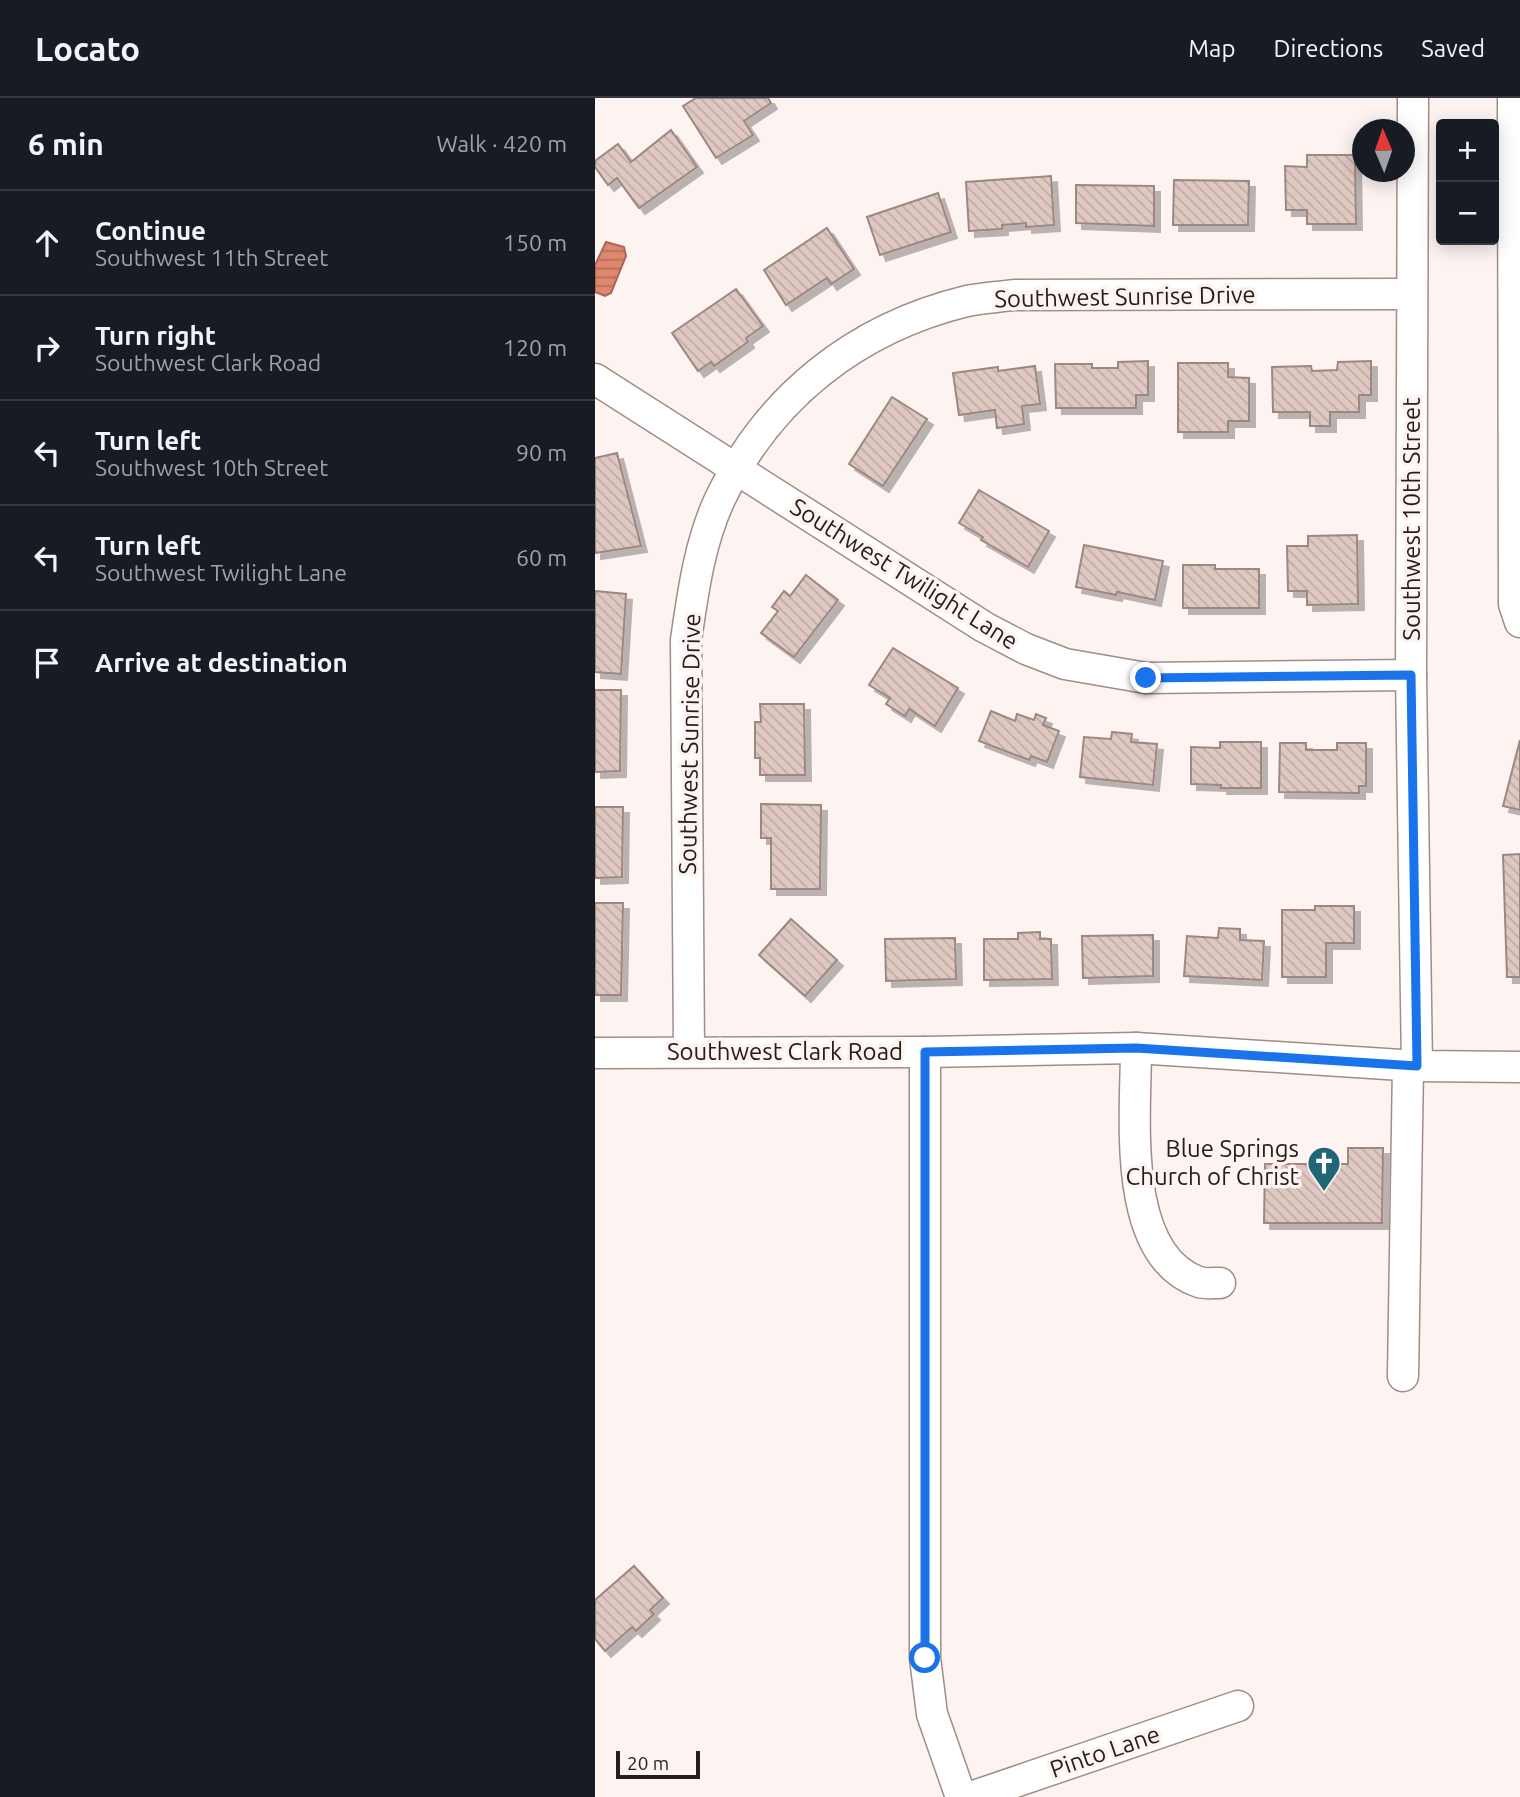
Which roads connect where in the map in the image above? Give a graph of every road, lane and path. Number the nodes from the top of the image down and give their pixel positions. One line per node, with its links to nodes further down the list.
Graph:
1 (1413, 98): 3 (street, Southwest 10th Street)
2 (1513, 98): 6 (street)
3 (1412, 294): 5 (street, Southwest Sunrise Drive); 7 (street, Southwest 10th Street)
4 (595, 379): 5 (street, Southwest Twilight Lane)
5 (737, 470): 7 (street, Southwest Twilight Lane); 9 (street, Southwest Sunrise Drive)
6 (1520, 622)
7 (1411, 675): 12 (street, Southwest 10th Street)
8 (1136, 1048): 10 (street, Southwest Clark Road); 12 (street, Southwest Clark Road); 14 (street)
9 (689, 1052): 10 (street, Southwest Clark Road); 11 (street, Southwest Clark Road)
10 (925, 1052): 17 (street)
11 (595, 1053)
12 (1412, 1066): 13 (street, Southwest Clark Road); 15 (street, Southwest 10th Street)
13 (1520, 1068)
14 (1220, 1283)
15 (1403, 1376)
16 (1238, 1706): 18 (street, Pinto Lane)
17 (961, 1797)
18 (971, 1797)

